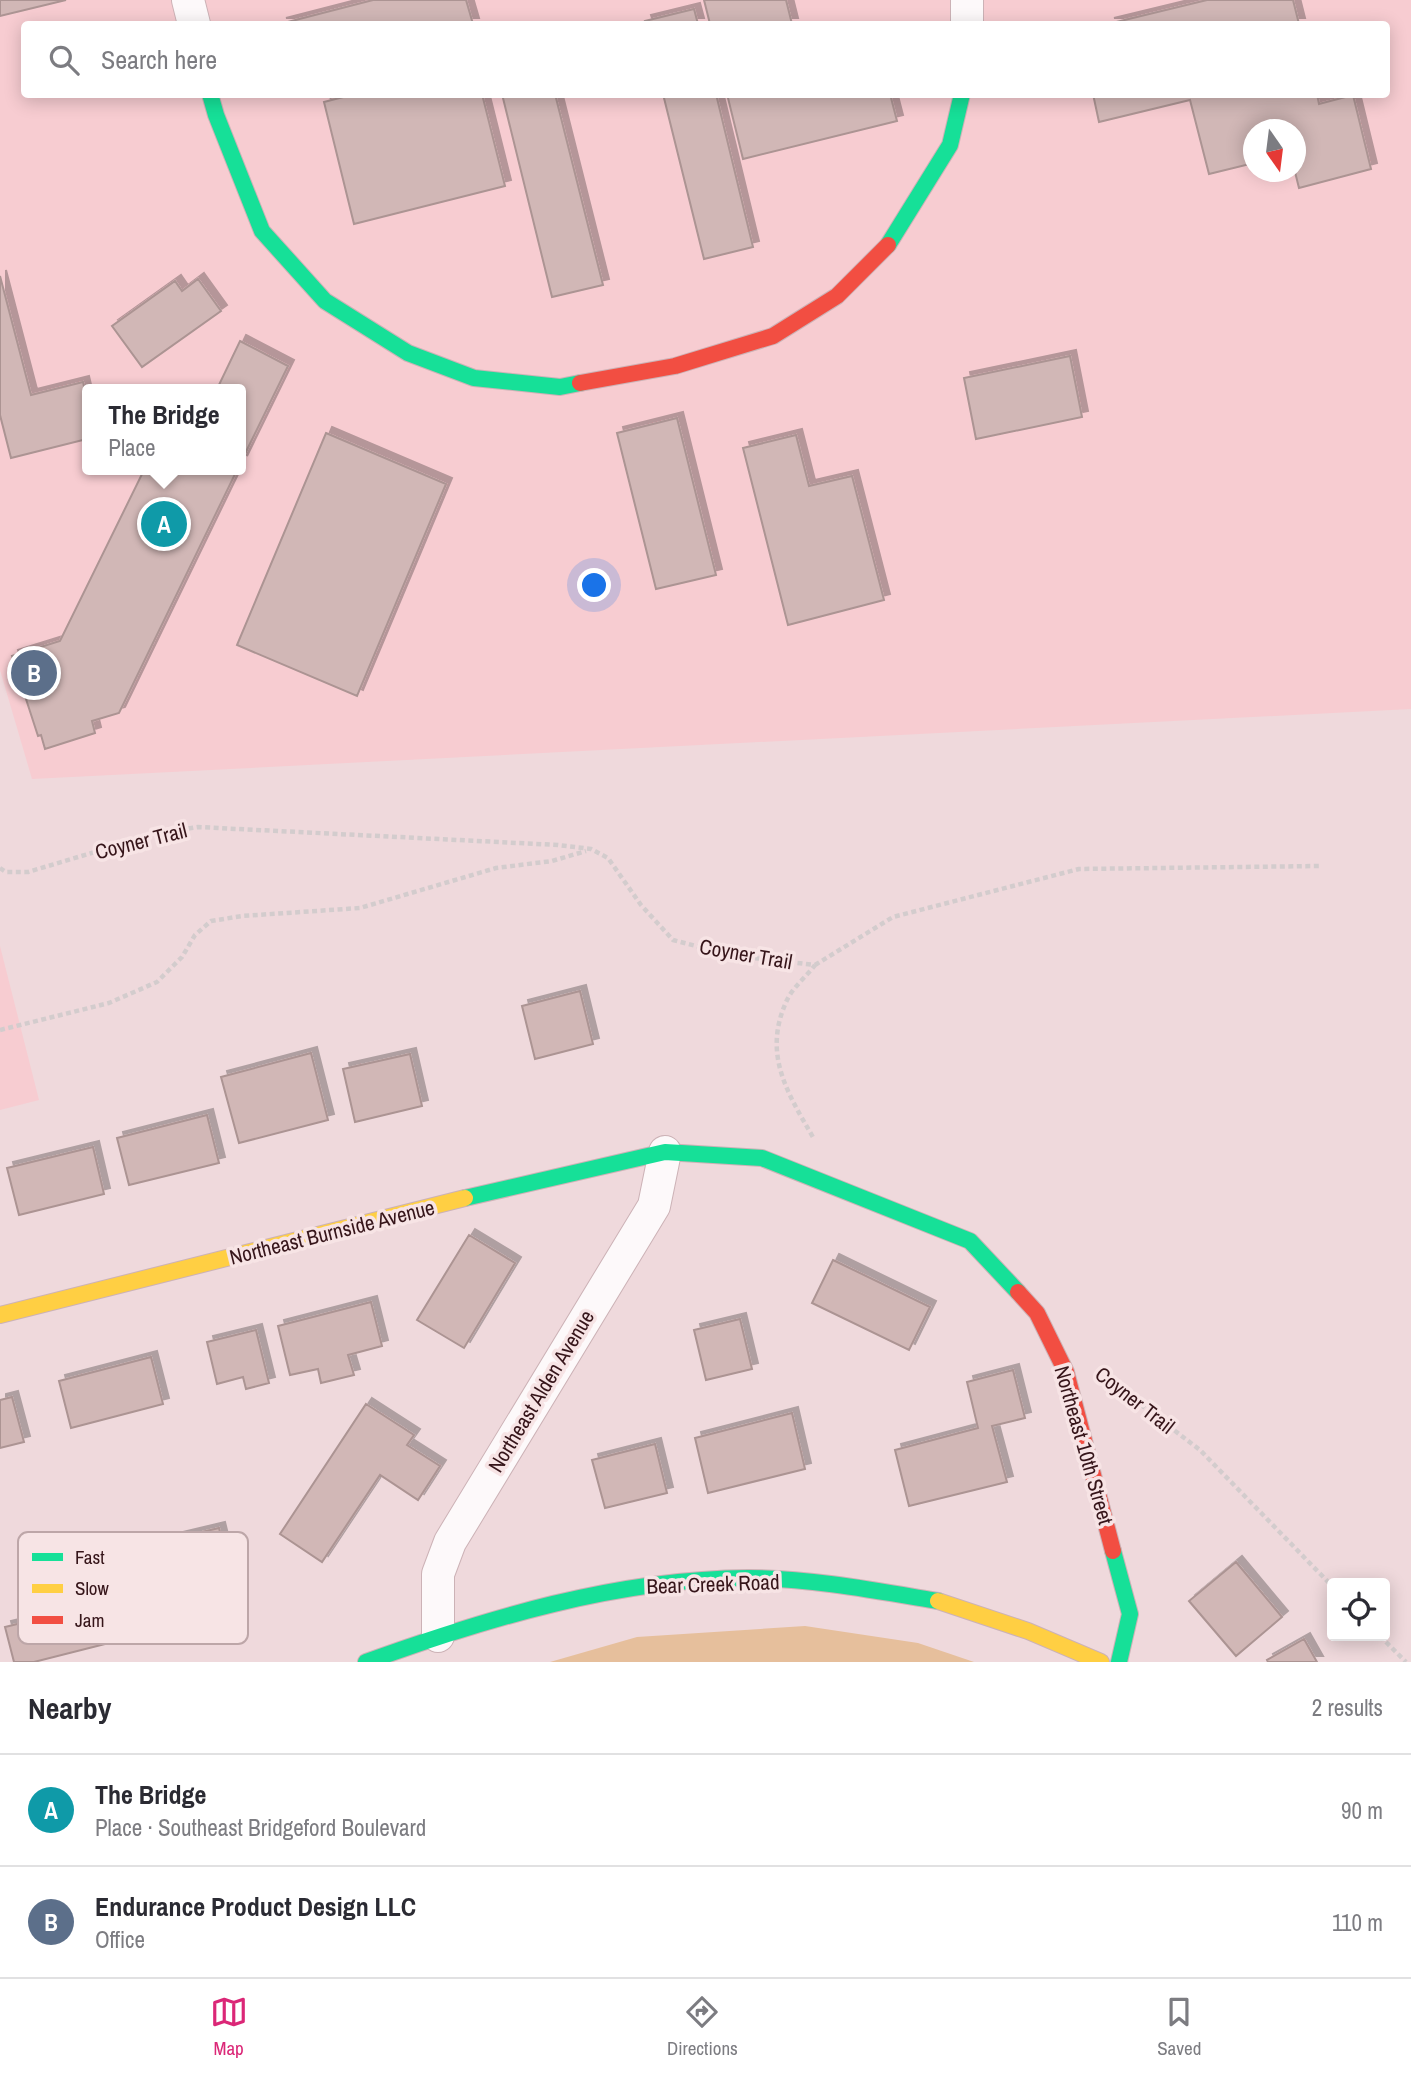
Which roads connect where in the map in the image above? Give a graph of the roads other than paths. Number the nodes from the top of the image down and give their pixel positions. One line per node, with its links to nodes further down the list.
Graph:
1 (188, 0): 3 (street)
2 (967, 0): 4 (street)
3 (193, 21)
4 (968, 21)
5 (212, 98): 6 (street)
6 (961, 98)
7 (665, 1152): 8 (street, Northeast Burnside Avenue); 9 (street, Northeast Alden Avenue); 12 (street, Northeast 10th Street)
8 (0, 1315)
9 (439, 1636): 10 (street, Bear Creek Road); 11 (street, Bear Creek Road)
10 (366, 1662)
11 (1101, 1662)
12 (1119, 1662)

